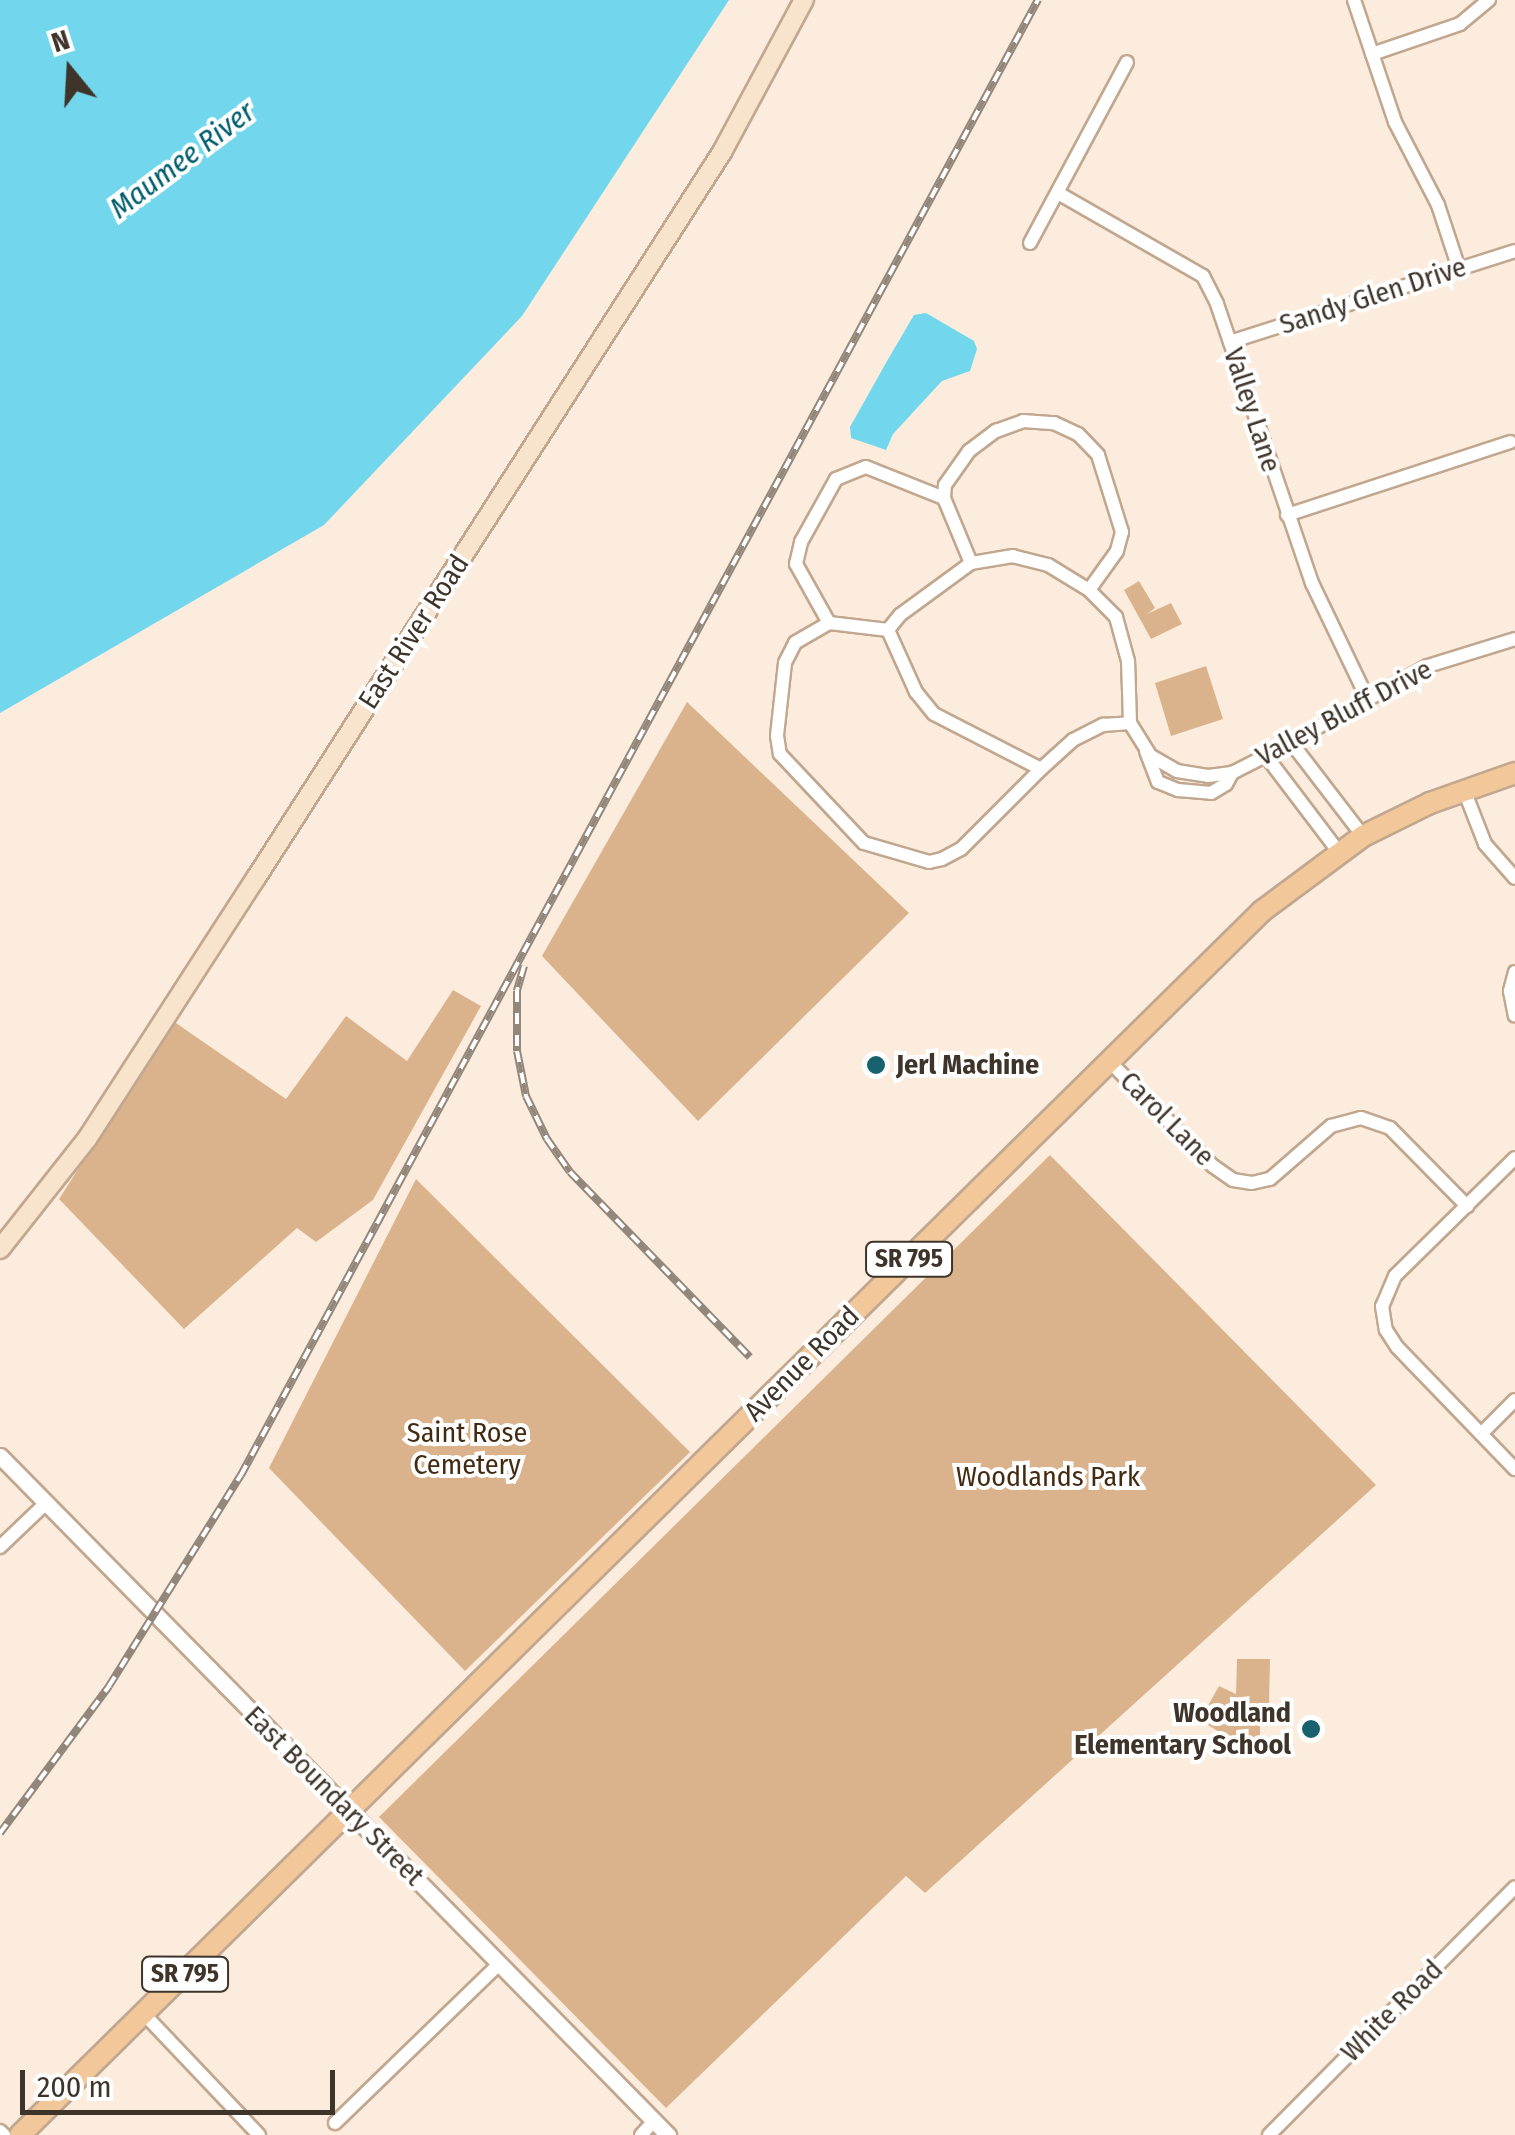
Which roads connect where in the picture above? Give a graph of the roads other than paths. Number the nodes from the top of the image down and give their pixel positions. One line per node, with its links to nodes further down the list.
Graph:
1 (804, 0): 34 (main road, East River Road)
2 (1354, 0): 4 (street)
3 (1489, 0): 4 (street)
4 (1372, 54): 9 (street)
5 (1127, 62): 6 (street)
6 (1058, 192): 7 (street); 10 (street, Valley Lane)
7 (1030, 243)
8 (1515, 250): 9 (street, Sandy Glen Drive)
9 (1460, 268): 10 (street, Sandy Glen Drive)
10 (1230, 342): 13 (street, Valley Lane)
11 (1510, 442): 13 (street)
12 (944, 498): 14 (street); 15 (street); 16 (street)
13 (1288, 514): 19 (street, Valley Lane)
14 (971, 563): 15 (street, Valley Bluff Drive); 17 (street, Valley Bluff Drive)
15 (1089, 590): 20 (street, Valley Bluff Drive)
16 (828, 623): 17 (street); 23 (street)
17 (888, 630): 23 (street)
18 (1515, 638): 19 (street, Valley Bluff Drive)
19 (1367, 698): 21 (street, Valley Bluff Drive)
20 (1130, 723): 22 (street, Valley Bluff Drive); 23 (street)
21 (1290, 741): 22 (street, Valley Bluff Drive); 26 (street)
22 (1266, 756): 27 (street)
23 (1041, 769)
24 (1515, 773): 25 (main road, Avenue Road / SR 795)
25 (1464, 790): 26 (main road, Avenue Road / SR 795); 28 (street)
26 (1363, 836): 27 (main road, Avenue Road / SR 795)
27 (1338, 852): 31 (main road, Avenue Road / SR 795)
28 (1515, 878)
29 (1515, 972): 30 (street)
30 (1515, 1016)
31 (1109, 1061): 33 (street, Carol Lane); 41 (main road, Avenue Road / SR 795)
32 (1515, 1158): 33 (street)
33 (1467, 1206): 36 (street)
34 (0, 1249)
35 (1515, 1400): 36 (street)
36 (1481, 1434): 38 (street)
37 (0, 1456): 39 (street, East Boundary Street)
38 (1515, 1469)
39 (46, 1503): 40 (street); 41 (street, East Boundary Street)
40 (0, 1547)
41 (350, 1812): 43 (street, East Boundary Street); 44 (main road, SR 795)
42 (1515, 1887): 51 (street, White Road)
43 (498, 1964): 45 (street, East Boundary Street); 46 (street)
44 (144, 2014): 47 (main road, SR 795); 48 (street)
45 (654, 2122): 49 (street); 50 (street, East Boundary Street)
46 (335, 2123)
47 (20, 2135)
48 (259, 2135)
49 (641, 2135)
50 (668, 2135)
51 (1269, 2135)

